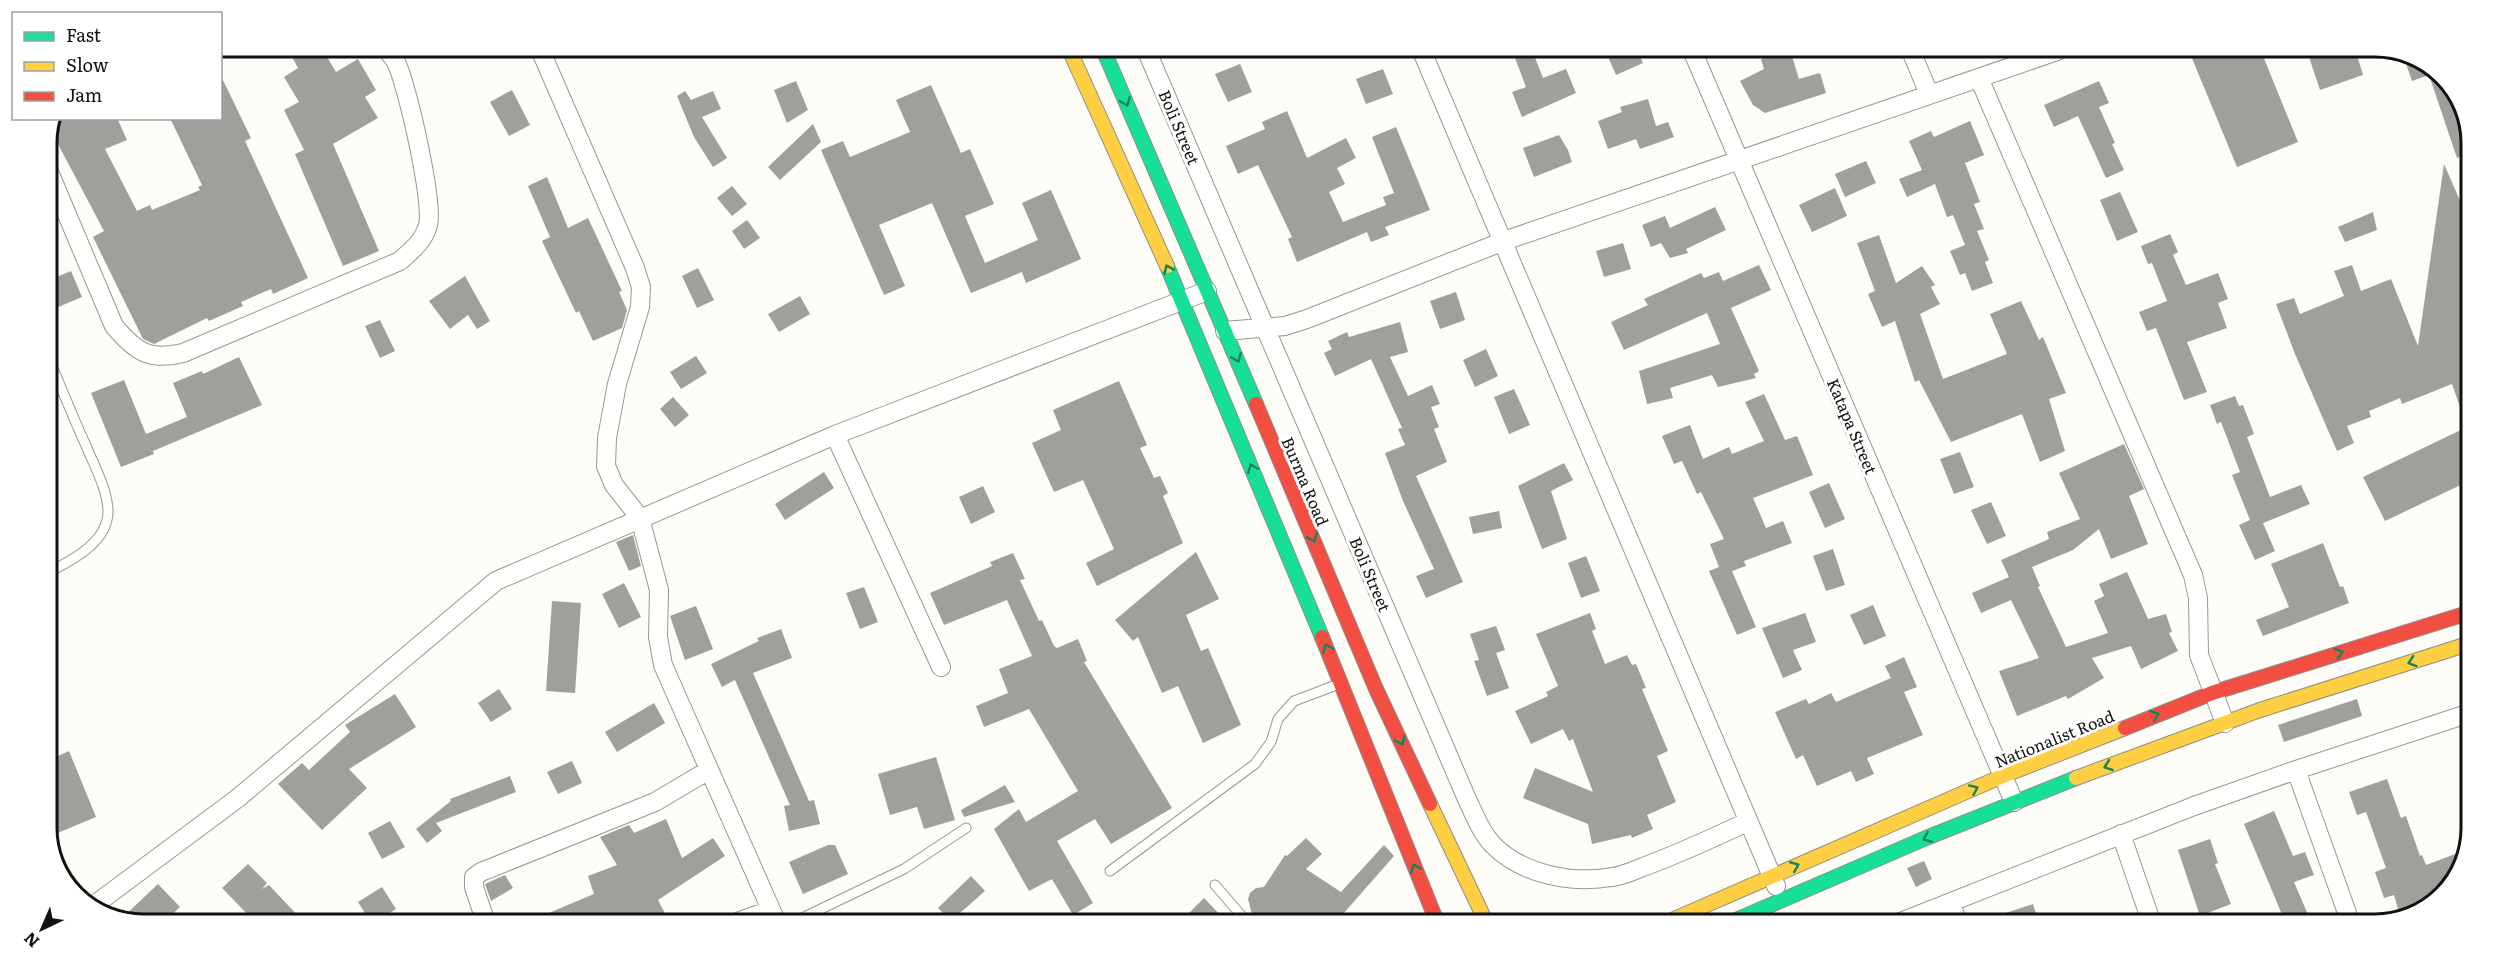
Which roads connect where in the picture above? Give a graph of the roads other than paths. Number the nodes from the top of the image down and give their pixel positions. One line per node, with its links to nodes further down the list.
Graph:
1 (392, 57): 13 (street)
2 (543, 57): 21 (street)
3 (1074, 57): 16 (main road, one-way to 3)
4 (1106, 57): 15 (main road, Burma Road, one-way to 15)
5 (1149, 57): 17 (street, Boli Street)
6 (1424, 57): 14 (street)
7 (1695, 57): 12 (street, Katapa Street)
8 (1914, 57): 11 (street)
9 (2039, 57): 10 (street)
10 (1978, 78): 11 (street); 27 (street)
11 (1929, 94): 12 (street)
12 (1738, 160): 14 (street); 32 (street, Katapa Street)
13 (57, 191)
14 (1504, 241): 17 (street); 34 (street)
15 (1207, 291): 16 (street); 18 (main road, Burma Road)
16 (1183, 302): 20 (street); 26 (main road, one-way to 16)
17 (1265, 328): 18 (street); 34 (street, Boli Street)
18 (1225, 331): 51 (main road, Burma Road, one-way to 51)
19 (57, 377): 22 (lane)
20 (835, 435): 21 (street); 25 (street)
21 (640, 518): 30 (street); 43 (street)
22 (57, 568)
23 (2461, 615): 27 (main road, Nationalist Road, one-way to 23)
24 (2461, 646): 29 (main road, one-way to 29)
25 (941, 667)
26 (1341, 683): 37 (lane); 41 (main road, one-way to 26)
27 (2212, 693): 29 (street); 32 (main road, Nationalist Road, one-way to 27)
28 (2461, 716): 31 (street)
29 (2225, 723): 33 (main road, one-way to 33)
30 (709, 770): 45 (street); 46 (street)
31 (2296, 770): 36 (street); 58 (street)
32 (2005, 775): 33 (street, Katapa Street); 38 (main road, Nationalist Road, one-way to 32)
33 (2014, 802): 42 (main road, one-way to 42)
34 (1748, 822): 38 (street)
35 (966, 828): 47 (lane)
36 (2121, 834): 44 (street); 57 (street)
37 (1110, 871)
38 (1772, 875): 40 (main road, Nationalist Road); 42 (street)
39 (1215, 885): 48 (lane)
40 (1750, 885): 52 (main road, Nationalist Road); 53 (street)
41 (1424, 889): 49 (main road); 50 (main road)
42 (1781, 899): 54 (main road)
43 (99, 902)
44 (1951, 903): 55 (street); 56 (street)
45 (483, 914)
46 (773, 914)
47 (811, 914)
48 (1239, 914)
49 (1427, 914)
50 (1434, 914)
51 (1482, 914)
52 (1685, 914)
53 (1761, 914)
54 (1764, 914)
55 (1922, 914)
56 (1955, 914)
57 (2149, 914)
58 (2348, 914)

